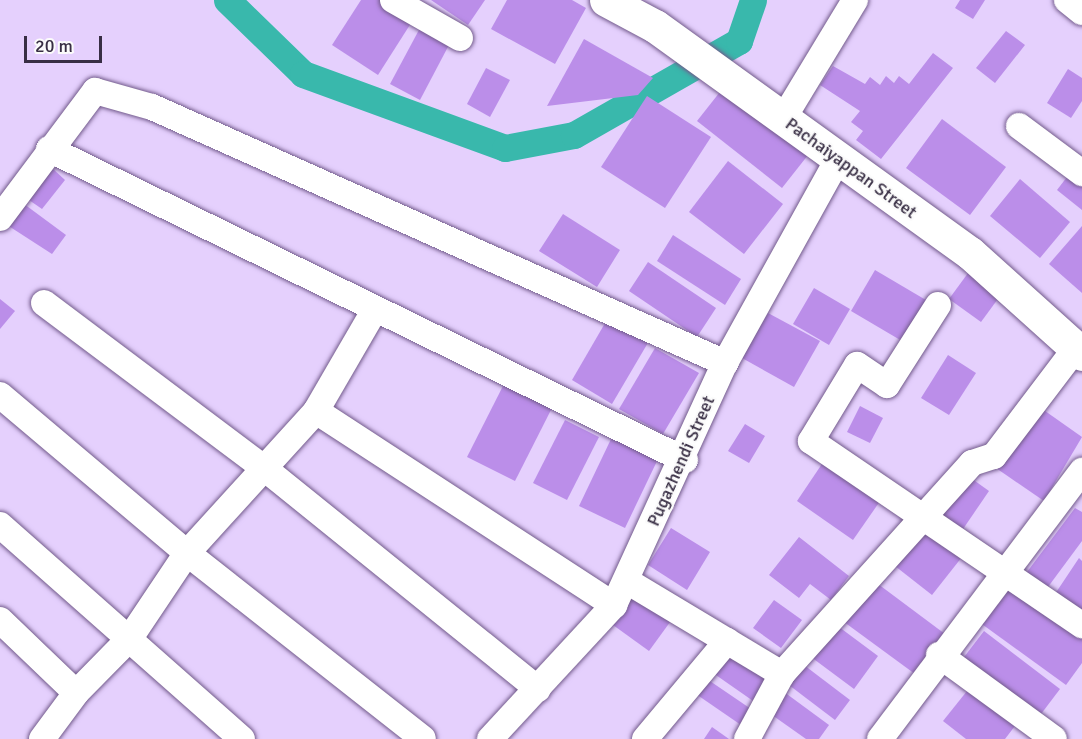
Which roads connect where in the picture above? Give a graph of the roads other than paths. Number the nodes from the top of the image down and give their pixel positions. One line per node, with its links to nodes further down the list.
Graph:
1 (393, 0): 7 (street)
2 (606, 0): 6 (main road, Pachaiyappan Street)
3 (855, 0): 8 (street)
4 (1067, 0): 5 (street)
5 (1082, 12)
6 (649, 15): 8 (main road, Pachaiyappan Street)
7 (460, 38)
8 (774, 112): 11 (main road, Pachaiyappan Street)
9 (1019, 126): 12 (street)
10 (49, 149): 13 (street); 16 (street); 18 (street)
11 (838, 159): 17 (main road, Pachaiyappan Street); 18 (street, Pugazhendi Street)
12 (1082, 173)
13 (0, 218)
14 (44, 303): 22 (street)
15 (938, 305): 25 (street)
16 (374, 311): 20 (street); 21 (street)
17 (1079, 351): 25 (street)
18 (725, 363): 21 (street, Pugazhendi Street)
19 (0, 394): 27 (street)
20 (316, 411): 22 (street); 30 (street)
21 (685, 460): 29 (street, Pugazhendi Street)
22 (264, 468): 27 (street); 37 (street)
23 (1082, 471): 24 (street)
24 (1074, 499): 28 (street)
25 (929, 517): 28 (street); 36 (street)
26 (0, 525): 33 (street)
27 (187, 553): 33 (street); 41 (street)
28 (1004, 570): 31 (street); 35 (street)
29 (627, 582): 30 (street, Pugazhendi Street); 34 (street)
30 (614, 605): 37 (street, Pugazhendi Street)
31 (1082, 625)
32 (3, 628): 38 (street)
33 (130, 638): 38 (street); 40 (street)
34 (727, 641): 36 (street); 43 (street)
35 (939, 655): 45 (street); 46 (street)
36 (782, 674): 44 (street)
37 (538, 689): 42 (street, Pugazhendi Street)
38 (76, 693): 39 (street)
39 (42, 739)
40 (242, 739)
41 (423, 739)
42 (490, 739)
43 (645, 739)
44 (747, 739)
45 (880, 739)
46 (1054, 739)

